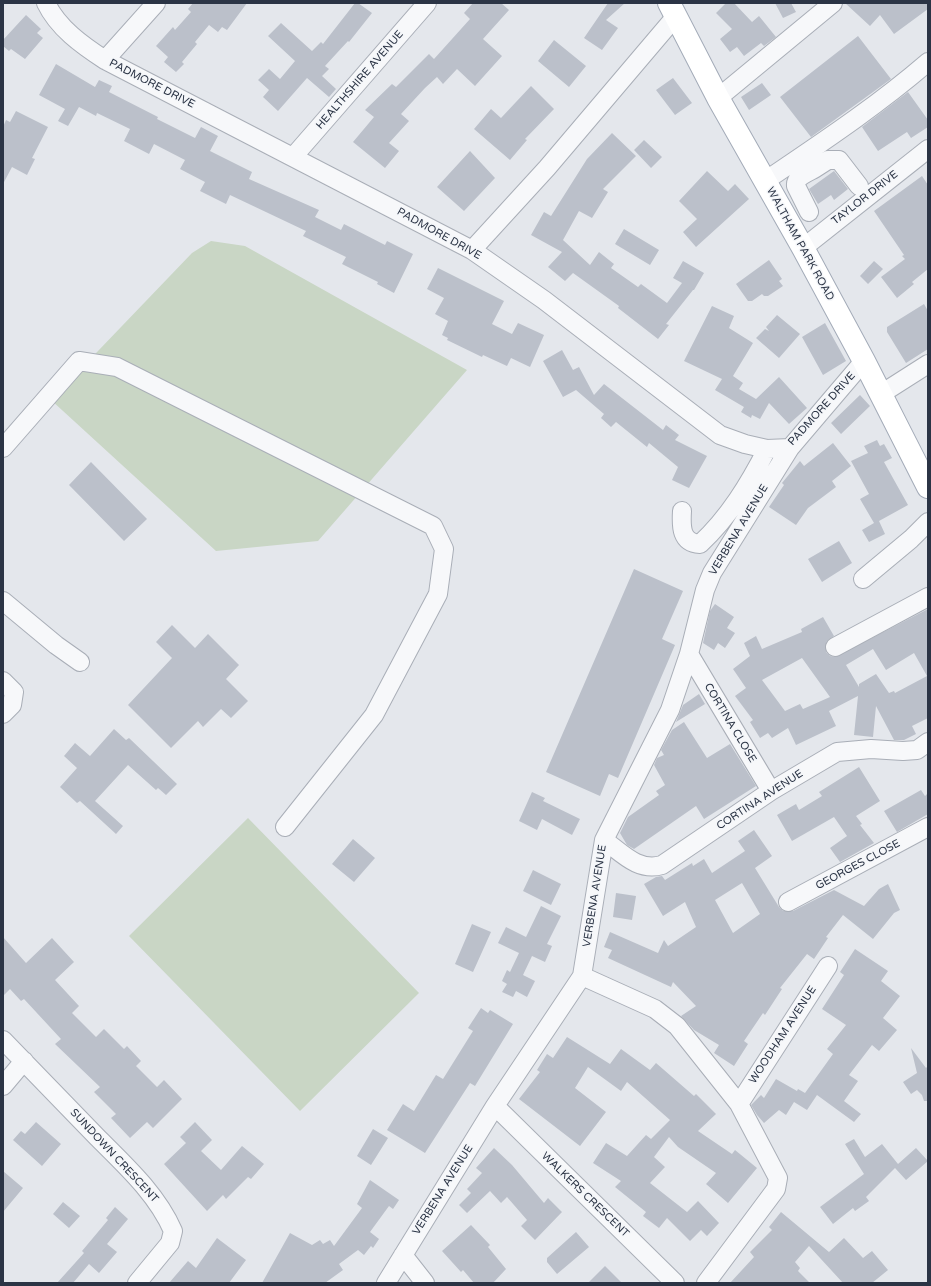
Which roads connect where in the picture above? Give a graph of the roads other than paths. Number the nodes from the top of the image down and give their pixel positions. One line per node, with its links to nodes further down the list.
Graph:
1 (46, 3): 6 (street, PADMORE DRIVE)
2 (156, 3): 6 (street)
3 (427, 3): 10 (street, HEALTHSHIRE AVENUE)
4 (833, 3): 8 (street)
5 (673, 10): 8 (main road, WALTHAM PARK ROAD); 16 (street)
6 (105, 60): 10 (street, PADMORE DRIVE)
7 (928, 62): 11 (street)
8 (718, 98): 12 (main road, WALTHAM PARK ROAD)
9 (928, 149): 15 (street, TAYLOR DRIVE)
10 (293, 157): 16 (street, PADMORE DRIVE)
11 (809, 162): 12 (street); 13 (street); 14 (street)
12 (765, 181): 15 (main road, WALTHAM PARK ROAD)
13 (859, 186)
14 (809, 212)
15 (803, 248): 17 (main road, WALTHAM PARK ROAD)
16 (472, 250): 22 (street, PADMORE DRIVE)
17 (864, 361): 19 (main road, WALTHAM PARK ROAD); 21 (street, PADMORE DRIVE)
18 (928, 364): 19 (street)
19 (881, 394): 23 (main road, WALTHAM PARK ROAD)
20 (3, 448): 36 (street)
21 (790, 448): 22 (street, PADMORE DRIVE); 30 (street, VERBENA AVENUE)
22 (767, 450): 24 (street)
23 (928, 487)
24 (682, 511)
25 (928, 522): 26 (street)
26 (863, 579)
27 (928, 597): 29 (street)
28 (3, 601): 31 (street)
29 (835, 647)
30 (688, 654): 35 (street, CORTINA CLOSE); 38 (street, VERBENA AVENUE)
31 (80, 662)
32 (3, 681): 33 (street)
33 (3, 714)
34 (928, 742): 35 (street, CORTINA AVENUE)
35 (771, 792): 38 (street, CORTINA AVENUE)
36 (285, 827)
37 (928, 827): 39 (street, GEORGES CLOSE)
38 (604, 840): 41 (street, VERBENA AVENUE)
39 (788, 902)
40 (828, 966): 45 (street, WOODHAM AVENUE)
41 (582, 976): 45 (street); 46 (street, VERBENA AVENUE)
42 (3, 1040): 43 (street, SUNDOWN CRESCENT)
43 (24, 1061): 44 (street); 48 (street, SUNDOWN CRESCENT)
44 (3, 1086)
45 (738, 1104): 52 (street)
46 (495, 1106): 47 (street, VERBENA AVENUE); 51 (street, WALKERS CRESCENT)
47 (403, 1255): 49 (street, VERBENA AVENUE); 50 (street)
48 (137, 1283)
49 (386, 1283)
50 (425, 1283)
51 (675, 1283)
52 (706, 1283)

